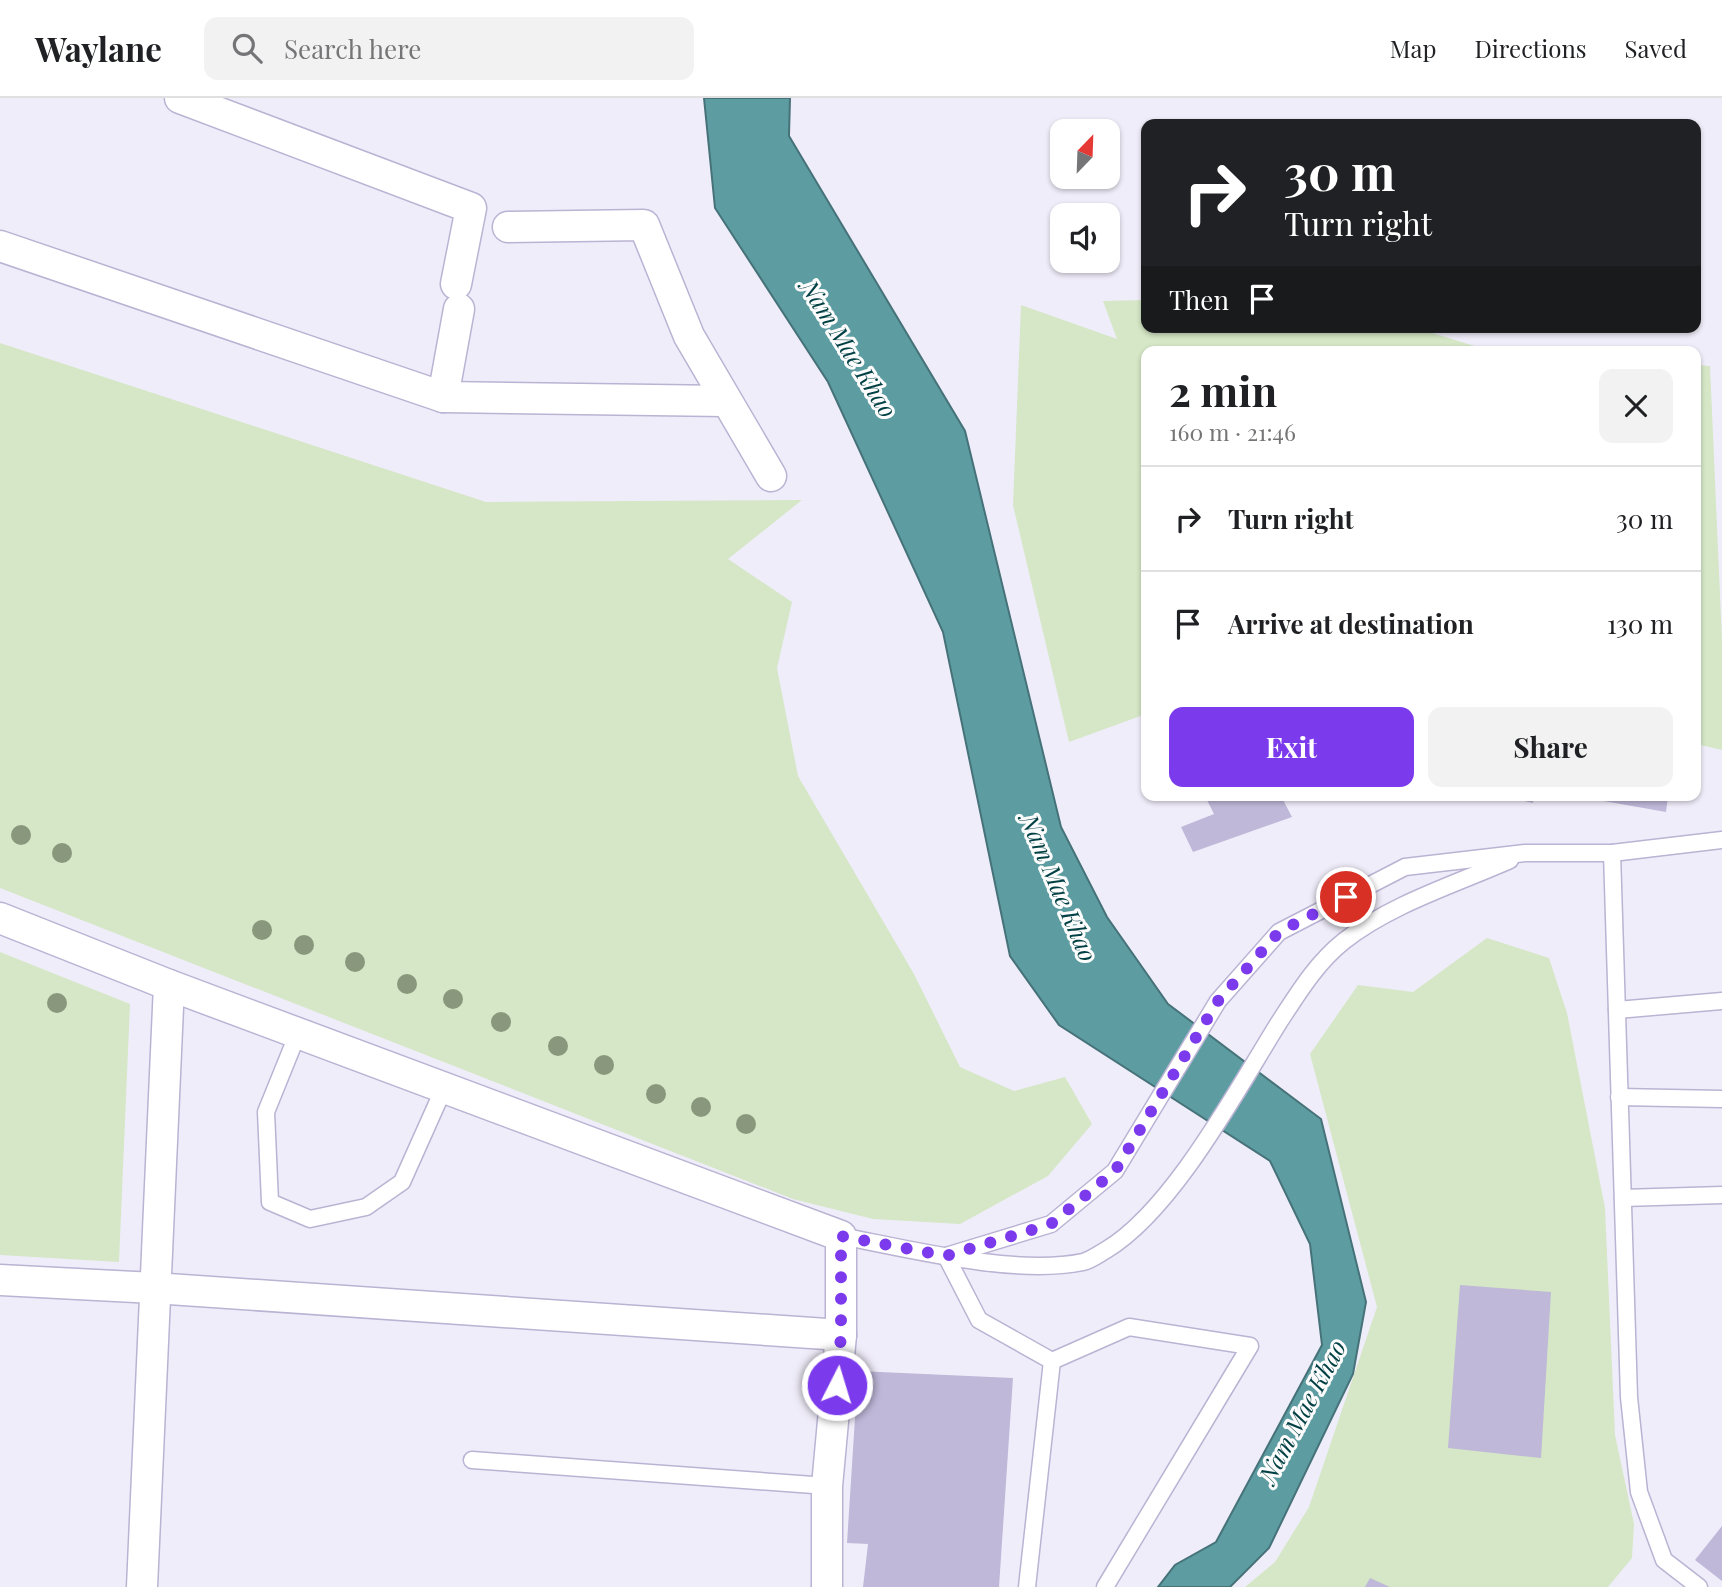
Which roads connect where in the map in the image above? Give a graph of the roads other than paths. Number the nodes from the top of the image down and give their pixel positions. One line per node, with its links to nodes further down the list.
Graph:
1 (180, 98): 4 (street)
2 (508, 227): 5 (street)
3 (0, 246): 4 (street)
4 (443, 397): 5 (street)
5 (725, 401): 6 (street)
6 (771, 476)
7 (1722, 840): 9 (lane)
8 (1525, 853): 9 (lane); 21 (lane); 21 (lane)
9 (1612, 853): 13 (lane)
10 (0, 918): 11 (street)
11 (169, 985): 14 (street); 23 (street)
12 (1722, 1001): 13 (lane)
13 (1616, 1010): 16 (lane)
14 (298, 1033): 15 (street); 15 (lane)
15 (444, 1088): 20 (street)
16 (1619, 1097): 17 (lane); 19 (lane)
17 (1722, 1099)
18 (1722, 1195): 19 (lane)
19 (1623, 1198): 32 (lane)
20 (841, 1236): 21 (lane); 24 (street)
21 (946, 1256): 25 (lane)
22 (0, 1280): 23 (street)
23 (154, 1288): 24 (street); 28 (street)
24 (841, 1335): 27 (street)
25 (1052, 1361): 30 (lane); 31 (lane)
26 (472, 1460): 27 (lane)
27 (827, 1486): 29 (street)
28 (142, 1587)
29 (827, 1587)
30 (1027, 1587)
31 (1105, 1587)
32 (1699, 1587)

